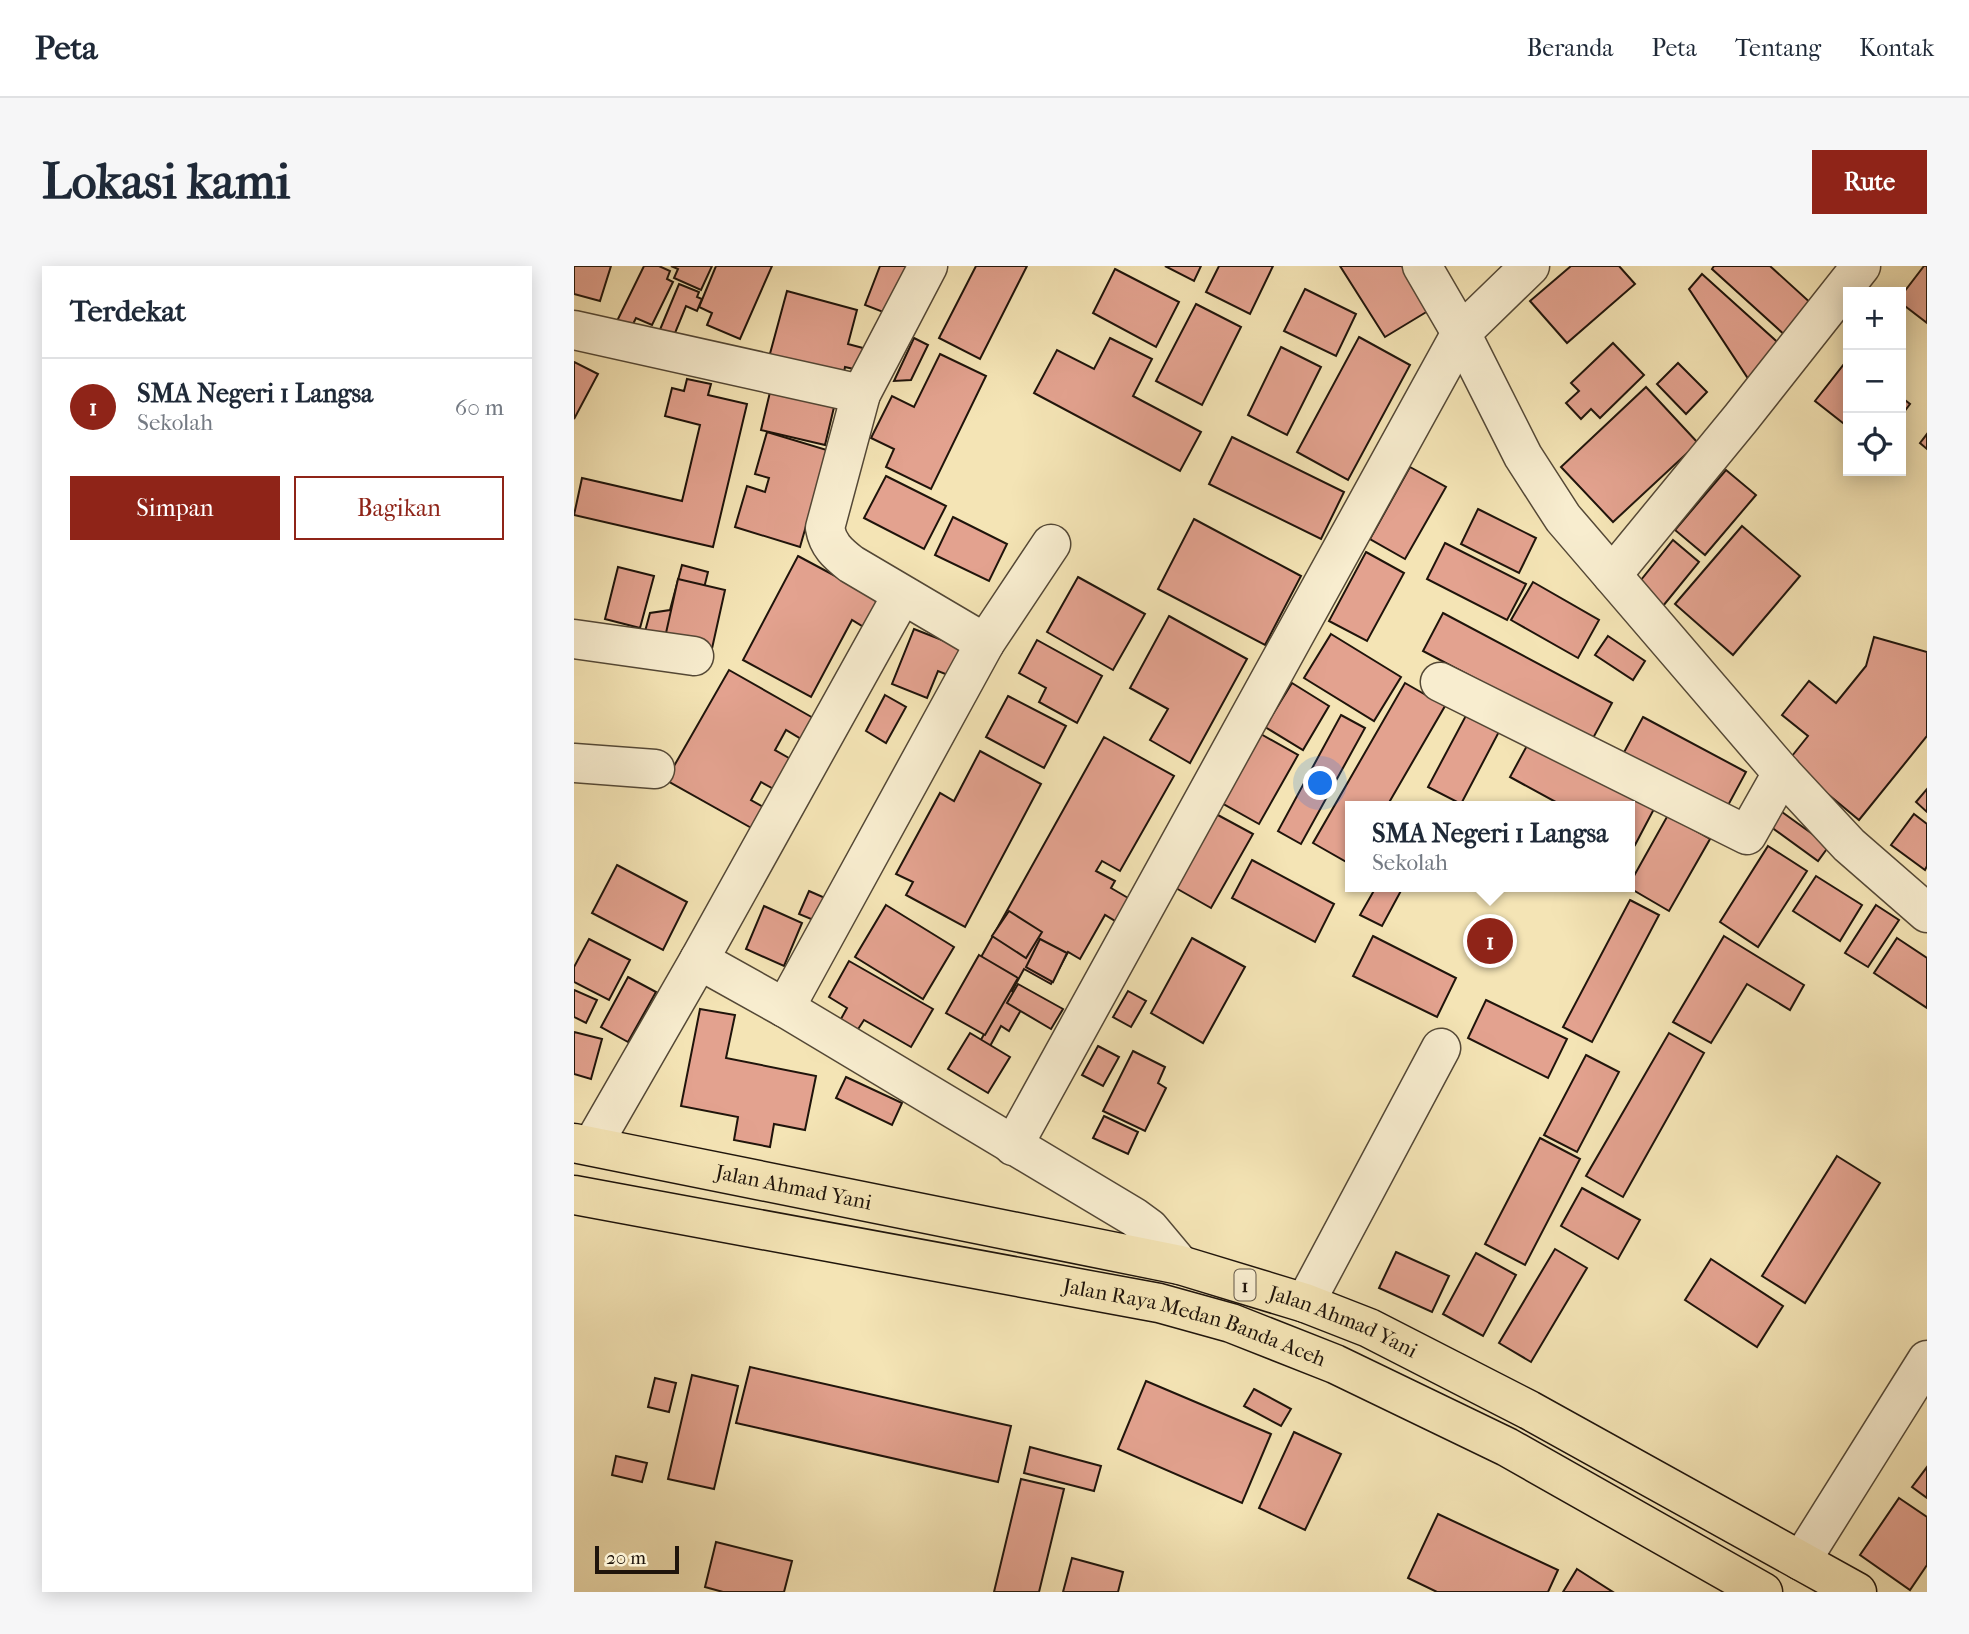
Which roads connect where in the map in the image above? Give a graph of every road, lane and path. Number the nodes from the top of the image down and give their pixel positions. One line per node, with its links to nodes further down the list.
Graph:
1 (928, 266): 7 (street)
2 (1422, 266): 6 (street)
3 (1530, 266): 6 (street)
4 (1861, 266): 9 (street)
5 (574, 330): 7 (street)
6 (1461, 333): 9 (street); 23 (street)
7 (861, 394): 10 (street)
8 (1051, 544): 12 (street)
9 (1612, 575): 17 (street)
10 (902, 595): 12 (street); 19 (street)
11 (574, 639): 13 (street)
12 (985, 643): 20 (street)
13 (694, 656)
14 (1440, 682): 17 (street)
15 (574, 763): 16 (street)
16 (655, 769)
17 (1782, 773): 18 (street)
18 (1927, 913)
19 (699, 960): 20 (street); 22 (street)
20 (785, 1008): 23 (street)
21 (1441, 1048): 26 (street)
22 (583, 1144): 25 (main road, Jalan Ahmad Yani / 1)
23 (1013, 1146): 25 (street)
24 (574, 1195): 29 (main road, Jalan Raya Medan Banda Aceh / 1)
25 (1180, 1265): 26 (main road, Jalan Ahmad Yani / 1)
26 (1305, 1303): 28 (main road, Jalan Ahmad Yani / 1)
27 (1927, 1360): 28 (street)
28 (1801, 1561): 30 (main road, Jalan Ahmad Yani / 1)
29 (1763, 1592)
30 (1857, 1592)

